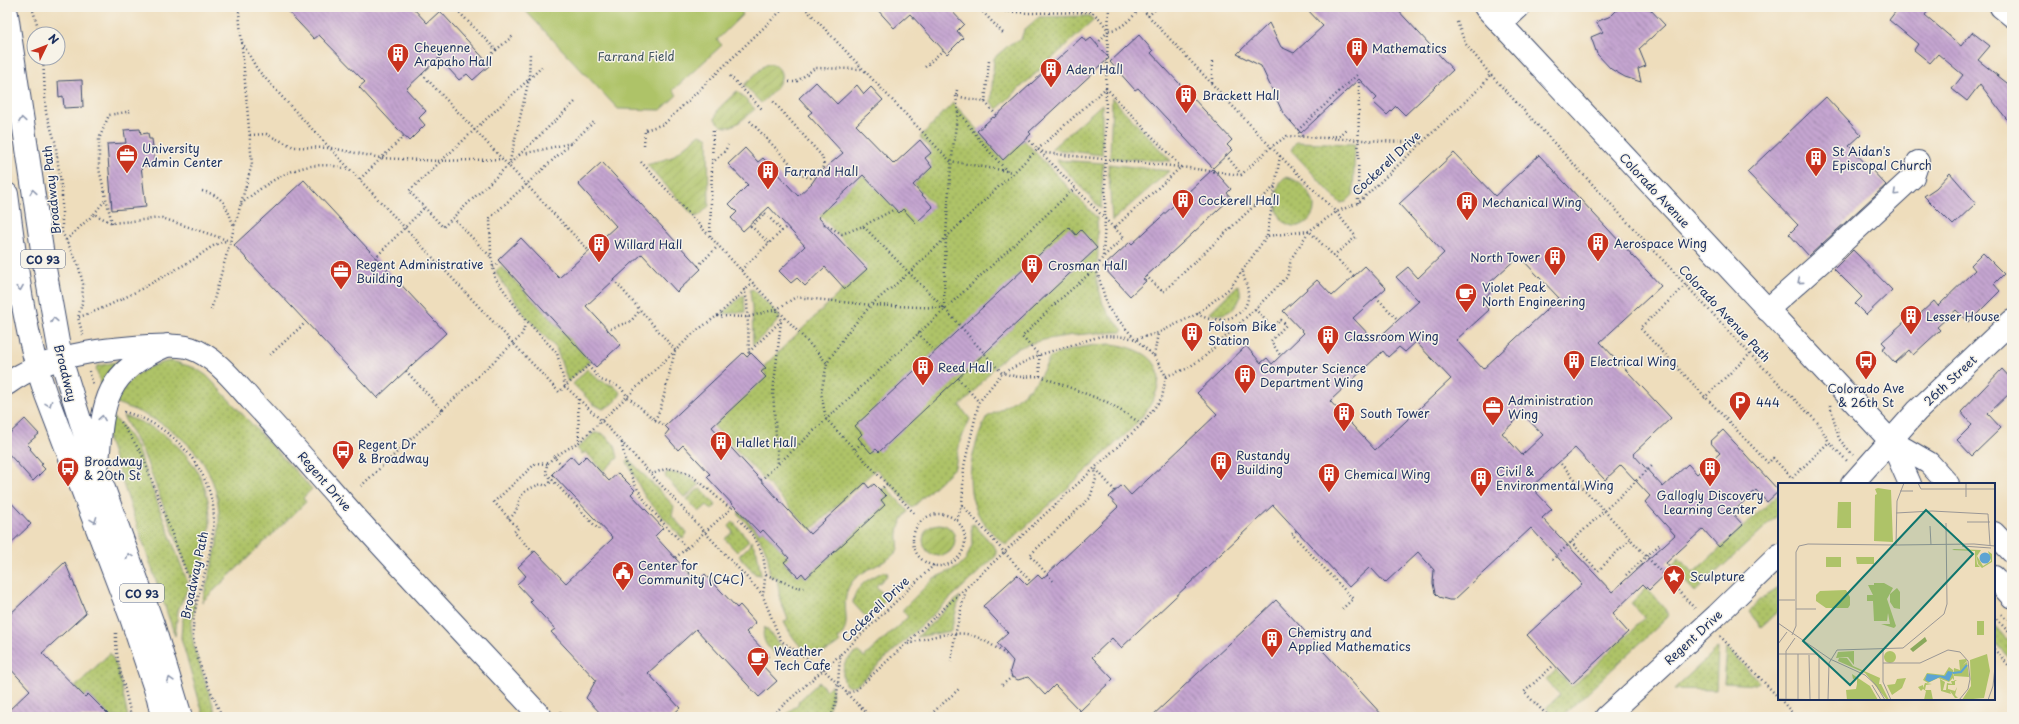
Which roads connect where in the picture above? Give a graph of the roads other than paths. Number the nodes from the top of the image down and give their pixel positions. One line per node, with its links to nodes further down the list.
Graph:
1 (1485, 7): 6 (main road, Colorado Avenue)
2 (1519, 7): 6 (main road)
3 (2001, 7): 5 (main road)
4 (7, 14): 13 (main road, Broadway / CO 93, one-way to 4)
5 (2012, 16)
6 (1501, 24): 10 (main road, Colorado Avenue)
7 (1918, 162): 10 (main road, one-way to 10)
8 (7, 194): 9 (main road, Broadway / CO 93)
9 (9, 230): 14 (main road, Broadway / CO 93, one-way to 14)
10 (1767, 310): 16 (main road, Colorado Avenue)
11 (2012, 321): 16 (main road, 26th Street)
12 (168, 345): 13 (main road, Regent Drive); 17 (main road, one-way to 12); 28 (main road, Regent Drive)
13 (61, 358): 14 (main road, Regent Drive); 17 (main road, Broadway / CO 93)
14 (37, 367): 15 (main road, Regent Drive); 26 (main road, Broadway / CO 93, one-way to 26)
15 (7, 384)
16 (1891, 441): 18 (main road); 19 (main road, Colorado Avenue); 20 (main road, Colorado Avenue)
17 (98, 470): 27 (main road, Broadway / CO 93, one-way to 17)
18 (1853, 483)
19 (1910, 483)
20 (1947, 483)
21 (1995, 534): 22 (main road)
22 (2012, 552)
23 (1778, 556): 29 (main road, Regent Drive)
24 (1995, 579): 25 (main road)
25 (2005, 604)
26 (162, 717)
27 (181, 717)
28 (541, 717)
29 (1606, 717)

